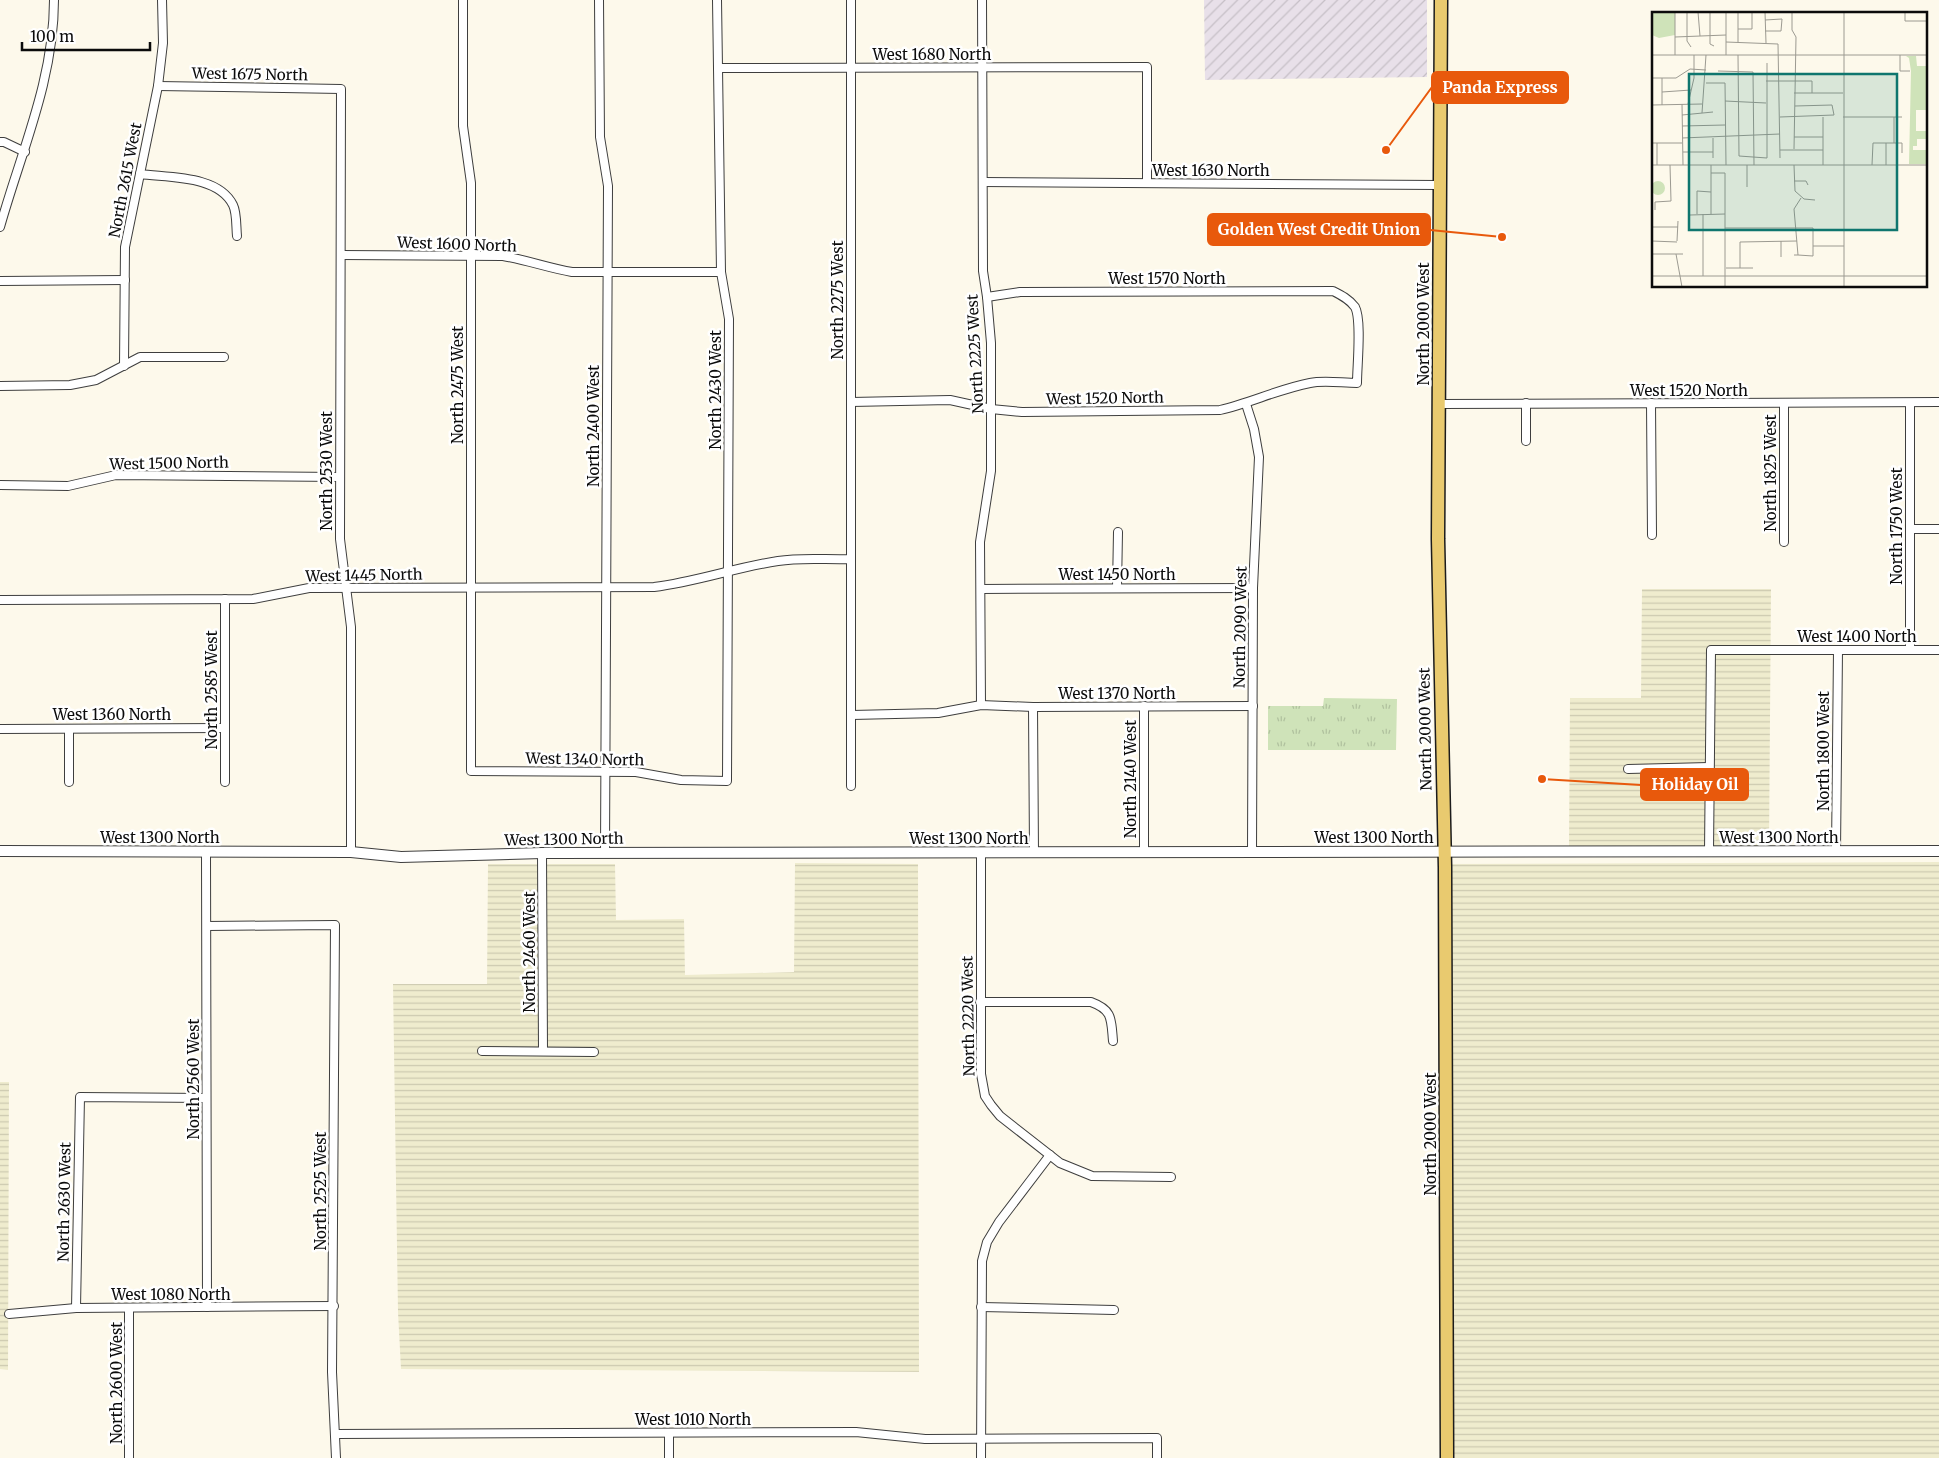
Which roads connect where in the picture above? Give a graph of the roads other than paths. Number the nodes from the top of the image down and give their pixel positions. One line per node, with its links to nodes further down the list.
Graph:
1 (54, 0): 15 (street)
2 (162, 0): 12 (street, North 2615 West)
3 (463, 0): 23 (street, North 2475 West)
4 (599, 0): 24 (street, North 2400 West)
5 (717, 0): 10 (street, North 2430 West)
6 (851, 0): 11 (street, North 2275 West)
7 (982, 0): 9 (street, North 2225 West)
8 (1441, 0): 19 (main road, North 2000 West)
9 (983, 67): 11 (street, West 1680 North); 17 (street, North 2225 West); 18 (street, West 1680 North)
10 (718, 68): 11 (street, West 1680 North); 25 (street, North 2430 West)
11 (851, 68): 33 (street, North 2275 West)
12 (158, 86): 13 (street, West 1675 North); 16 (street, North 2615 West)
13 (341, 89): 22 (street, North 2530 West)
14 (0, 142): 15 (street)
15 (25, 152): 20 (street)
16 (140, 174): 21 (street); 26 (street, North 2615 West)
17 (983, 182): 18 (street, West 1630 North); 28 (street, North 2225 West)
18 (1147, 183): 19 (street, West 1630 North)
19 (1439, 185): 40 (main road, North 2000 West)
20 (0, 227)
21 (237, 236)
22 (340, 255): 23 (street, West 1600 North); 43 (street, North 2530 West)
23 (471, 256): 24 (street, West 1600 North); 52 (street, North 2475 West)
24 (607, 272): 25 (street, West 1600 North); 53 (street, North 2400 West)
25 (721, 272): 51 (street, North 2430 West)
26 (125, 280): 27 (street); 30 (street, North 2615 West)
27 (0, 281)
28 (987, 297): 31 (street, West 1570 North); 41 (street, North 2225 West)
29 (224, 357): 30 (street)
30 (124, 366): 32 (street)
31 (1356, 383): 39 (street, West 1520 North)
32 (0, 386)
33 (851, 402): 41 (street, West 1520 North); 50 (street, North 2275 West)
34 (1939, 402): 38 (street, West 1520 North)
35 (1526, 403): 36 (street, West 1520 North); 40 (street, West 1520 North); 42 (street)
36 (1652, 403): 37 (street, West 1520 North); 48 (street)
37 (1784, 403): 38 (street, West 1520 North); 49 (street, North 1825 West)
38 (1910, 403): 45 (street, North 1750 West)
39 (1246, 404): 41 (street, West 1520 North); 56 (street, North 2090 West)
40 (1439, 404): 84 (main road, North 2000 West)
41 (991, 409): 57 (street, North 2225 West)
42 (1526, 441)
43 (340, 477): 44 (street, West 1500 North); 54 (street, North 2530 West)
44 (0, 485)
45 (1910, 529): 46 (street); 61 (street, North 1750 West)
46 (1939, 529)
47 (1118, 532): 55 (street)
48 (1652, 535)
49 (1784, 542)
50 (851, 559): 51 (street); 67 (street, North 2275 West)
51 (728, 570): 53 (street, West 1445 North); 75 (street, North 2430 West)
52 (471, 587): 53 (street, West 1445 North); 54 (street, West 1445 North); 73 (street, North 2475 West)
53 (606, 587): 74 (street, North 2400 West)
54 (346, 588): 58 (street, West 1445 North); 82 (street, North 2530 West)
55 (1116, 588): 56 (street, West 1450 North); 57 (street, West 1450 North)
56 (1253, 588): 65 (street, North 2090 West)
57 (980, 589): 63 (street, North 2225 West)
58 (225, 599): 59 (street, West 1445 North); 69 (street, North 2585 West)
59 (0, 600)
60 (1838, 650): 61 (street, West 1400 North); 71 (street, West 1400 North); 86 (street, North 1800 West)
61 (1910, 650): 62 (street, West 1400 North)
62 (1939, 650)
63 (981, 706): 66 (street, West 1370 North); 67 (street, West 1370 North)
64 (1144, 706): 65 (street, West 1370 North); 66 (street, West 1370 North); 91 (street, North 2140 West)
65 (1253, 706): 83 (street, North 2090 West)
66 (1033, 707): 90 (street)
67 (852, 715): 78 (street, North 2275 West)
68 (69, 728): 69 (street, West 1360 North); 70 (street, West 1360 North); 76 (street)
69 (224, 728): 77 (street, North 2585 West)
70 (0, 729)
71 (1709, 767): 72 (street); 85 (street)
72 (1628, 769)
73 (471, 771): 74 (street, West 1340 North)
74 (605, 772): 75 (street, West 1340 North); 88 (street, North 2400 West)
75 (727, 781)
76 (69, 782)
77 (225, 782)
78 (851, 786)
79 (0, 851): 81 (street, West 1300 North)
80 (1939, 851): 86 (street, West 1300 North)
81 (206, 852): 82 (street, West 1300 North); 92 (street, North 2560 West)
82 (351, 852): 87 (street, West 1300 North)
83 (1252, 852): 84 (street, West 1300 North); 91 (street, West 1300 North)
84 (1444, 852): 85 (street, West 1300 North); 116 (main road, North 2000 West)
85 (1709, 852): 86 (street, West 1300 North)
86 (1836, 852)
87 (542, 853): 88 (street, West 1300 North); 96 (street, North 2460 West)
88 (605, 853): 89 (street, West 1300 North)
89 (981, 853): 90 (street, West 1300 North); 93 (street, North 2220 West)
90 (1034, 853): 91 (street, West 1300 North)
91 (1144, 853)
92 (207, 926): 98 (street, North 2560 West); 101 (street, North 2525 West)
93 (980, 1002): 94 (street); 99 (street, North 2220 West)
94 (1113, 1041)
95 (482, 1051): 96 (street)
96 (542, 1052): 97 (street)
97 (594, 1052)
98 (206, 1098): 102 (street, North 2560 West); 104 (street, North 2630 West)
99 (1050, 1155): 100 (street, North 2220 West); 103 (street)
100 (1171, 1177)
101 (334, 1306): 102 (street, West 1080 North); 108 (street, North 2525 West)
102 (207, 1307): 105 (street, West 1080 North)
103 (982, 1307): 106 (street); 110 (street)
104 (76, 1308): 105 (street, West 1080 North); 107 (street, West 1080 North)
105 (129, 1308): 111 (street, North 2600 West)
106 (1114, 1310)
107 (9, 1314)
108 (336, 1434): 109 (street, West 1010 North); 112 (street, North 2525 West)
109 (669, 1434): 110 (street, West 1010 North); 113 (street)
110 (981, 1438): 114 (street); 115 (street, West 1010 North)
111 (129, 1458)
112 (336, 1458)
113 (669, 1458)
114 (981, 1458)
115 (1157, 1458)
116 (1447, 1458)

